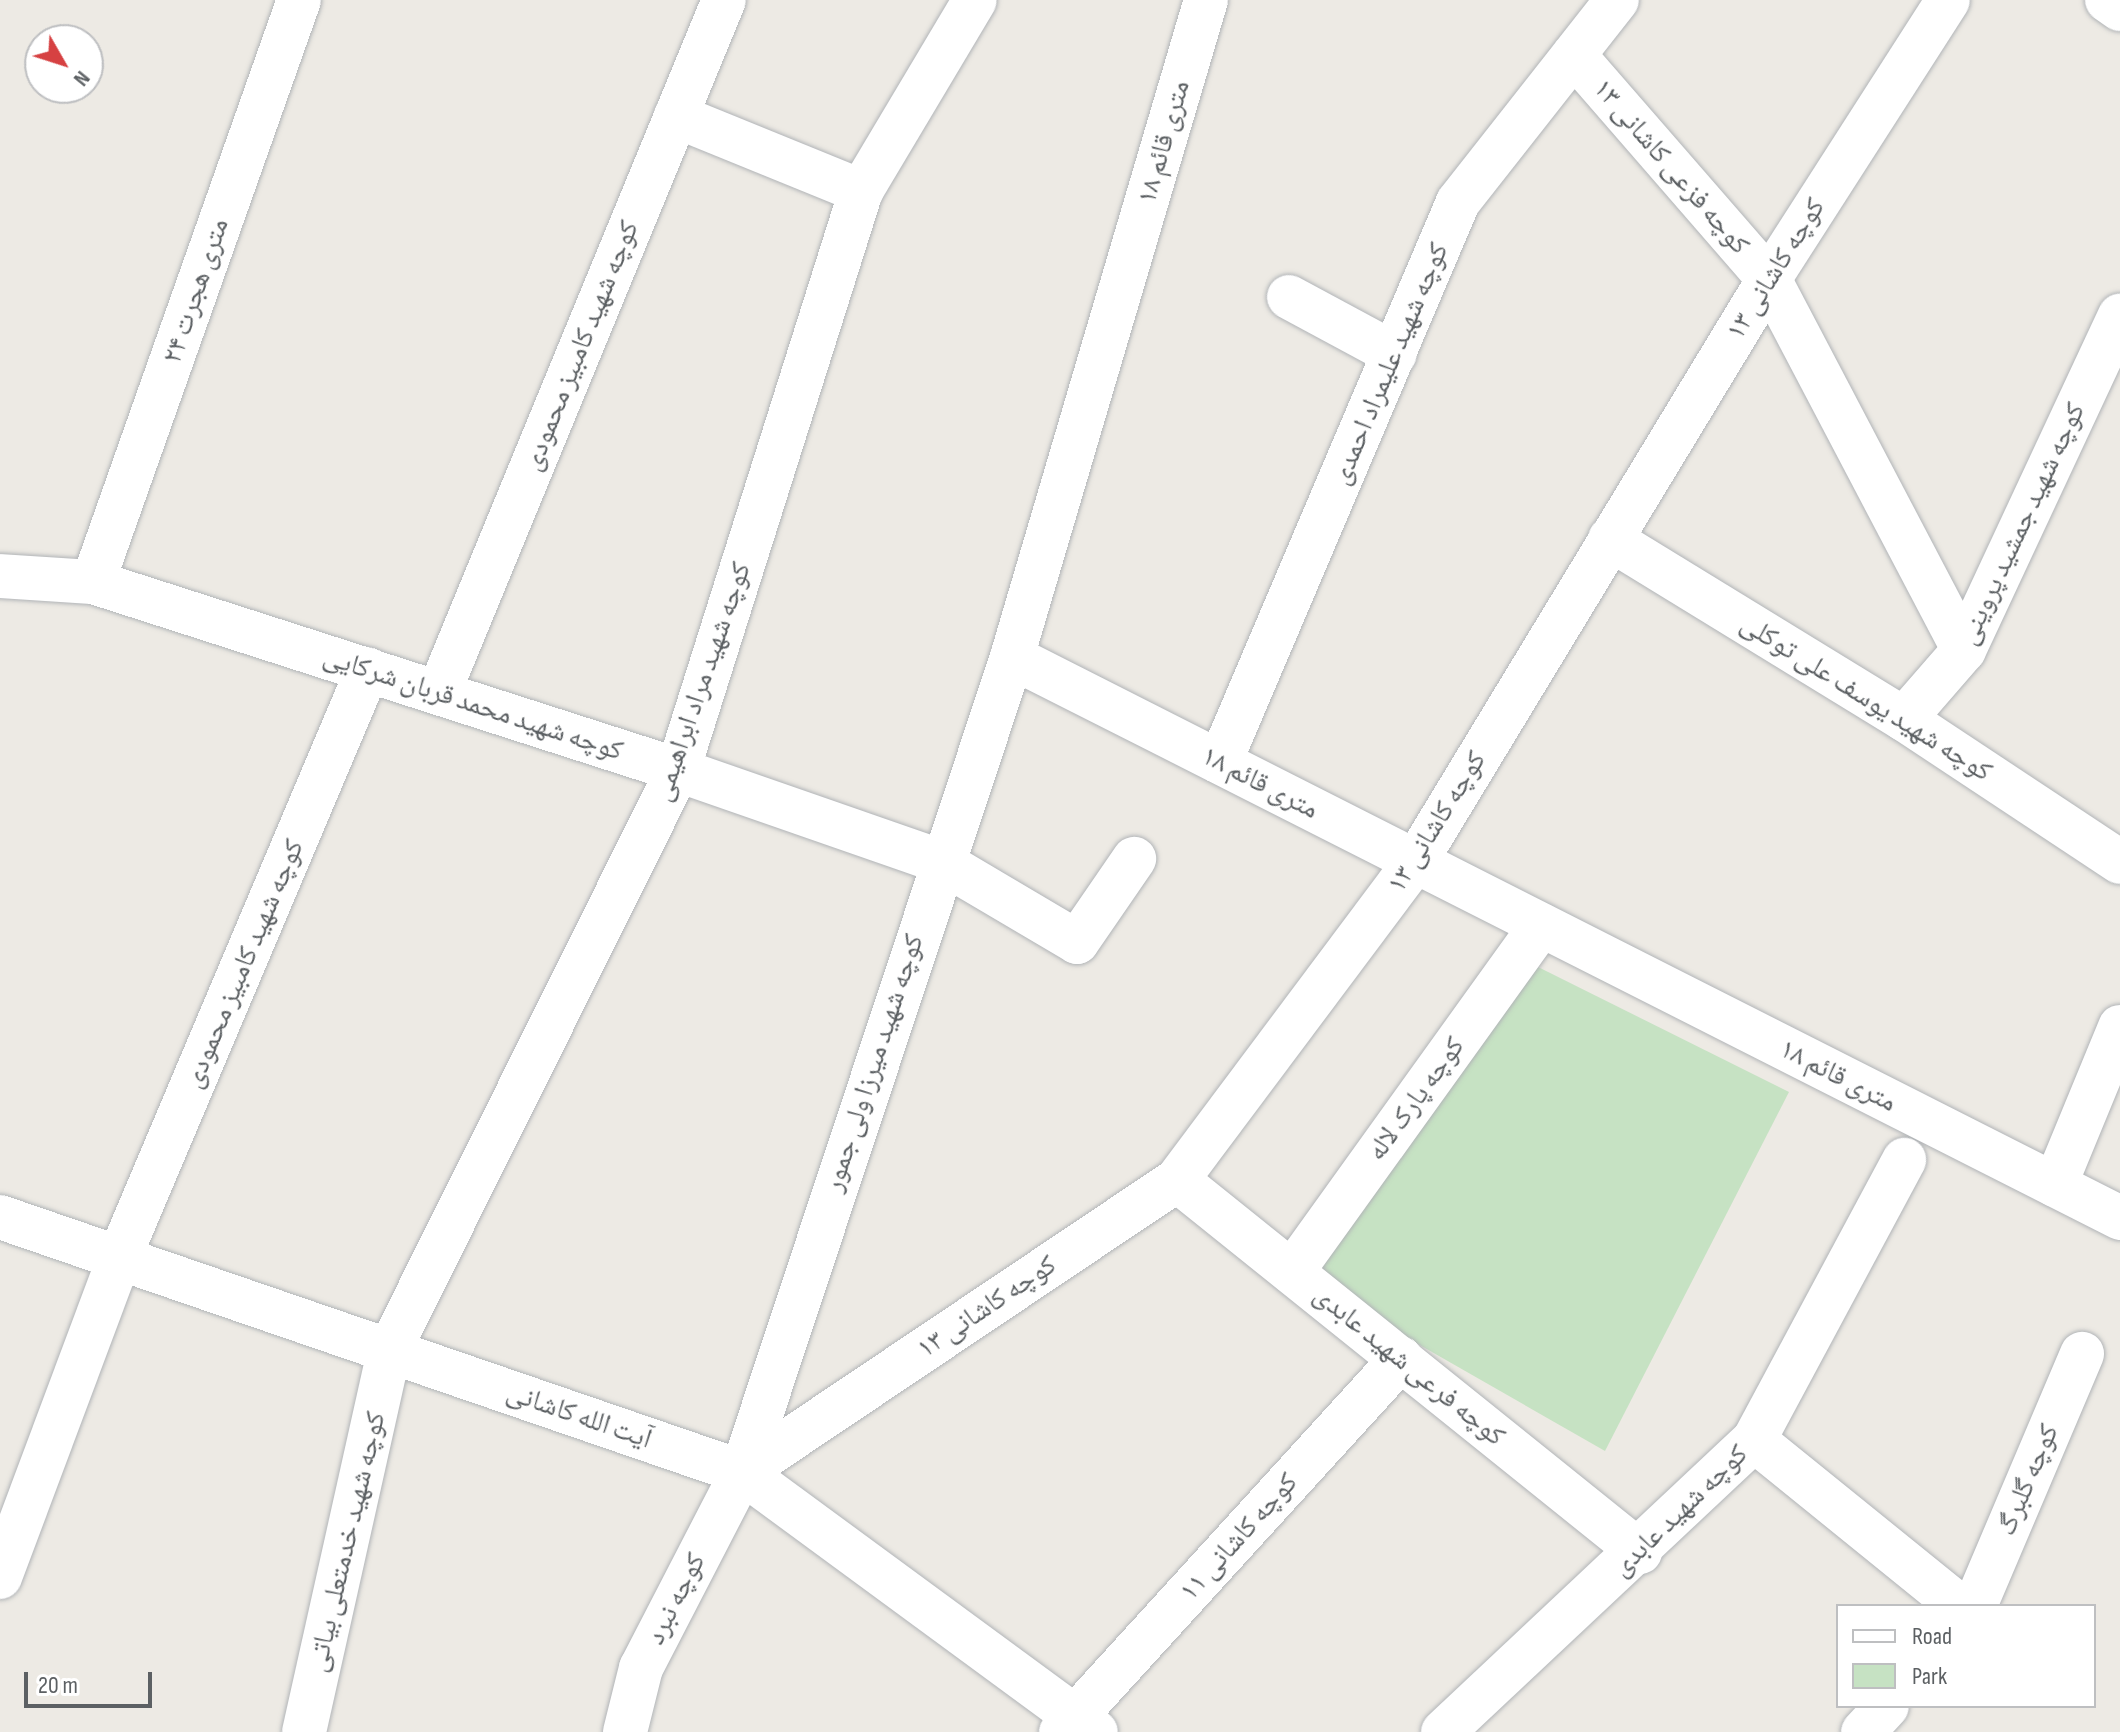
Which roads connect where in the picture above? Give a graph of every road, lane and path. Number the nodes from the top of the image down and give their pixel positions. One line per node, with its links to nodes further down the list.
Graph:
1 (299, 0): 18 (street, ۲۴ متری هجرت)
2 (724, 0): 10 (street, کوچه شهید کامبیز محمودی)
3 (975, 0): 11 (street, کوچه شهید مراد ابراهیمی)
4 (1206, 0): 20 (street, ۱۸ متری قائم)
5 (1948, 0): 12 (street, کوچه کاشانی ۱۳)
6 (2107, 0): 8 (street)
7 (1602, 5): 9 (street, کوچه شهید علیمراد احمدی)
8 (2120, 9)
9 (1574, 55): 12 (street, کوچه فزعی کاشانی ۱۳); 15 (street, کوچه شهید علیمراد احمدی)
10 (676, 116): 11 (street); 22 (street, کوچه شهید کامبیز محمودی)
11 (861, 191): 25 (street, کوچه شهید مراد ابراهیمی)
12 (1769, 279): 16 (street, کوچه کاشانی ۱۳); 19 (street, کوچه فزعی کاشانی ۱۳)
13 (1289, 297): 15 (street)
14 (2120, 316): 19 (street, کوچه شهید جمشید پروینی)
15 (1395, 354): 24 (street, کوچه شهید علیمراد احمدی)
16 (1610, 539): 23 (street, کوچه شهید یوسف علی توکلی); 28 (street, کوچه کاشانی ۱۳)
17 (0, 576): 18 (street, کوچه شهید محمد قربان شرکایی)
18 (93, 582): 21 (street, کوچه شهید محمد قربان شرکایی)
19 (1964, 650): 23 (street, کوچه شهید جمشید پروینی)
20 (1012, 657): 24 (street, ۱۸ متری قائم); 27 (street, کوچه شهید میرزا ولی جمور)
21 (368, 669): 22 (street, کوچه شهید محمد قربان شرکایی); 37 (street, کوچه شهید کامبیز محمودی)
22 (439, 692): 25 (street, کوچه شهید محمد قربان شرکایی)
23 (1904, 719): 29 (street, کوچه شهید یوسف علی توکلی)
24 (1220, 762): 28 (street, ۱۸ متری قائم)
25 (678, 770): 27 (street, کوچه شهید محمد قربان شرکایی); 39 (street, کوچه شهید مراد ابراهیمی)
26 (1134, 859): 27 (street, کوچه شهید محمد قربان شرکایی)
27 (940, 861): 43 (street, کوچه شهید میرزا ولی جمور)
28 (1416, 861): 30 (street, ۱۸ متری قائم); 33 (street, کوچه کاشانی ۱۳)
29 (2120, 862)
30 (1541, 925): 34 (street, ۱۸ متری قائم); 38 (street, کوچه پارک لاله)
31 (2120, 1027): 34 (street)
32 (1904, 1160): 42 (street, کوچه شهید عابدی)
33 (1177, 1180): 38 (street, کوچه فرعی شهید عابدی); 43 (street, کوچه کاشانی ۱۳)
34 (2055, 1185): 36 (street, ۱۸ متری قائم)
35 (0, 1217): 37 (street, آیت الله کاشانی)
36 (2120, 1218)
37 (119, 1258): 39 (street, آیت الله کاشانی); 45 (street, کوچه شهید کامبیز محمودی)
38 (1292, 1272): 41 (street, کوچه فرعی شهید عابدی)
39 (389, 1351): 43 (street, آیت الله کاشانی); 50 (street, کوچه شهید خدمتعلی بیاتی)
40 (2082, 1354): 47 (street, کوچه گلبرگ)
41 (1401, 1359): 44 (street, کوچه فرعی شهید عابدی); 49 (street, کوچه کاشانی ۱۱)
42 (1754, 1440): 44 (street, کوچه شهید عابدی); 46 (street)
43 (742, 1472): 49 (street, آیت الله کاشانی); 51 (street, کوچه نبرد)
44 (1640, 1552): 52 (street, کوچه شهید عابدی)
45 (0, 1577)
46 (1957, 1604)
47 (1976, 1604)
48 (1885, 1708): 53 (street)
49 (1078, 1726)
50 (304, 1732)
51 (625, 1732)
52 (1443, 1732)
53 (1863, 1732)

